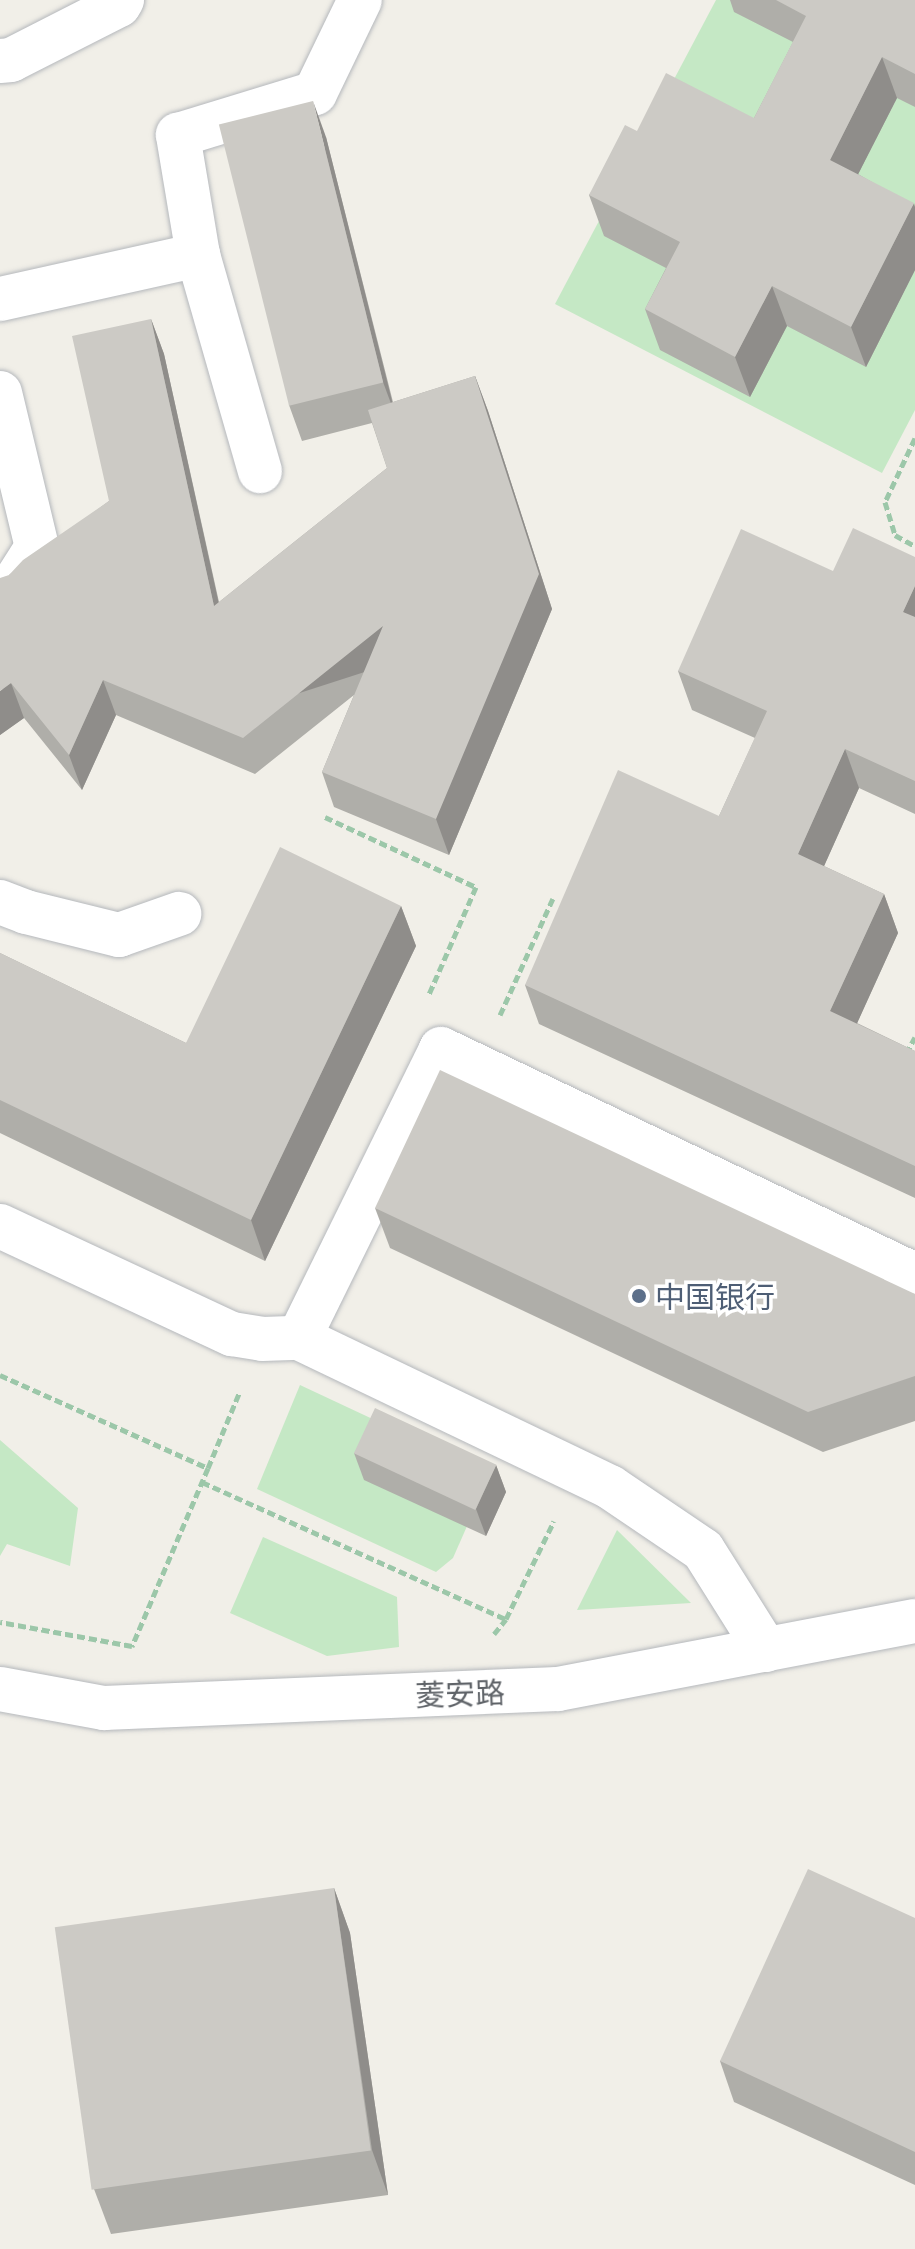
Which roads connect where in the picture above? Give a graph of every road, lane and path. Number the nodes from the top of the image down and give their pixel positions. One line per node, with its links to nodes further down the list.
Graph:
1 (122, 0): 3 (street)
2 (360, 0): 4 (street)
3 (0, 61)
4 (198, 255): 5 (street); 8 (street)
5 (0, 299)
6 (0, 393): 10 (street)
7 (915, 438): 9 (path)
8 (260, 471)
9 (915, 546)
10 (0, 593)
11 (325, 817): 17 (path)
12 (553, 898): 15 (path)
13 (0, 902): 14 (street)
14 (179, 914)
15 (498, 1020)
16 (915, 1037): 18 (path)
17 (441, 1049): 20 (street); 21 (street)
18 (902, 1061)
19 (0, 1226): 21 (street)
20 (915, 1275)
21 (281, 1338): 23 (path); 24 (street)
22 (0, 1375): 23 (path)
23 (208, 1468): 25 (path)
24 (578, 1472): 25 (path); 28 (street)
25 (202, 1482): 27 (path)
26 (915, 1621): 28 (street, 菱安路)
27 (0, 1622)
28 (766, 1650): 29 (street, 菱安路)
29 (0, 1689)

